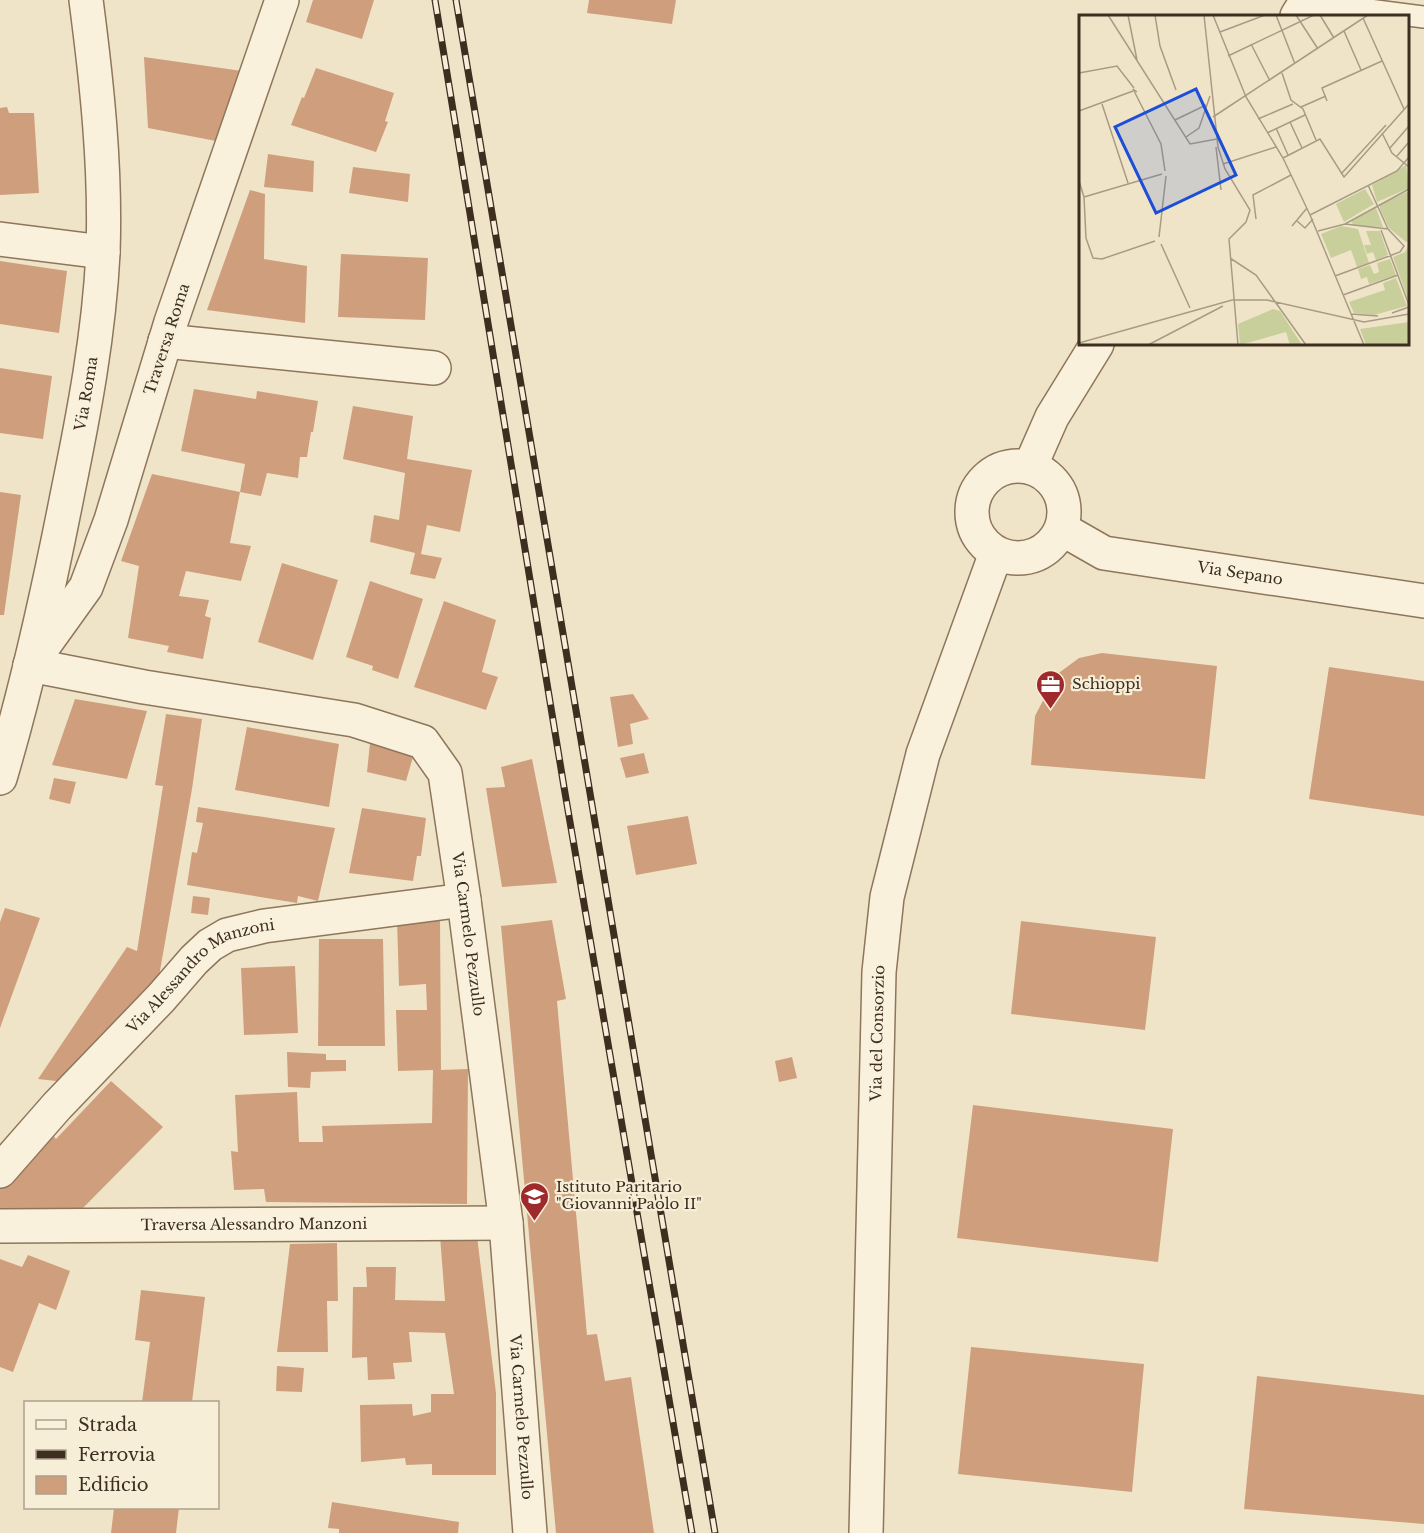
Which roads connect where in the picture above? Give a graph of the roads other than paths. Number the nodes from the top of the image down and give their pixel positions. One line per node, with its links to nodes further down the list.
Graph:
1 (86, 0): 8 (street, Via Roma)
2 (282, 0): 9 (street, Traversa Roma)
3 (1304, 6): 4 (lane)
4 (1402, 15)
5 (1409, 16): 6 (lane)
6 (1424, 17)
7 (0, 239): 8 (street)
8 (103, 252): 16 (street, Via Roma)
9 (165, 341): 11 (street); 16 (street, Traversa Roma)
10 (1096, 345): 12 (street)
11 (434, 368)
12 (1030, 467): 13 (street); 14 (street)
13 (1062, 529): 14 (street); 15 (street, Via Sepano)
14 (996, 553): 23 (street, Via del Consorzio)
15 (1424, 602)
16 (30, 665): 17 (street, Via Roma); 18 (street, Via Carmelo Pezzullo)
17 (0, 778)
18 (464, 900): 19 (street, Via Alessandro Manzoni); 20 (street, Via Carmelo Pezzullo)
19 (0, 1171)
20 (506, 1223): 21 (street, Traversa Alessandro Manzoni); 22 (street, Via Carmelo Pezzullo)
21 (0, 1226)
22 (530, 1533)
23 (866, 1533)

